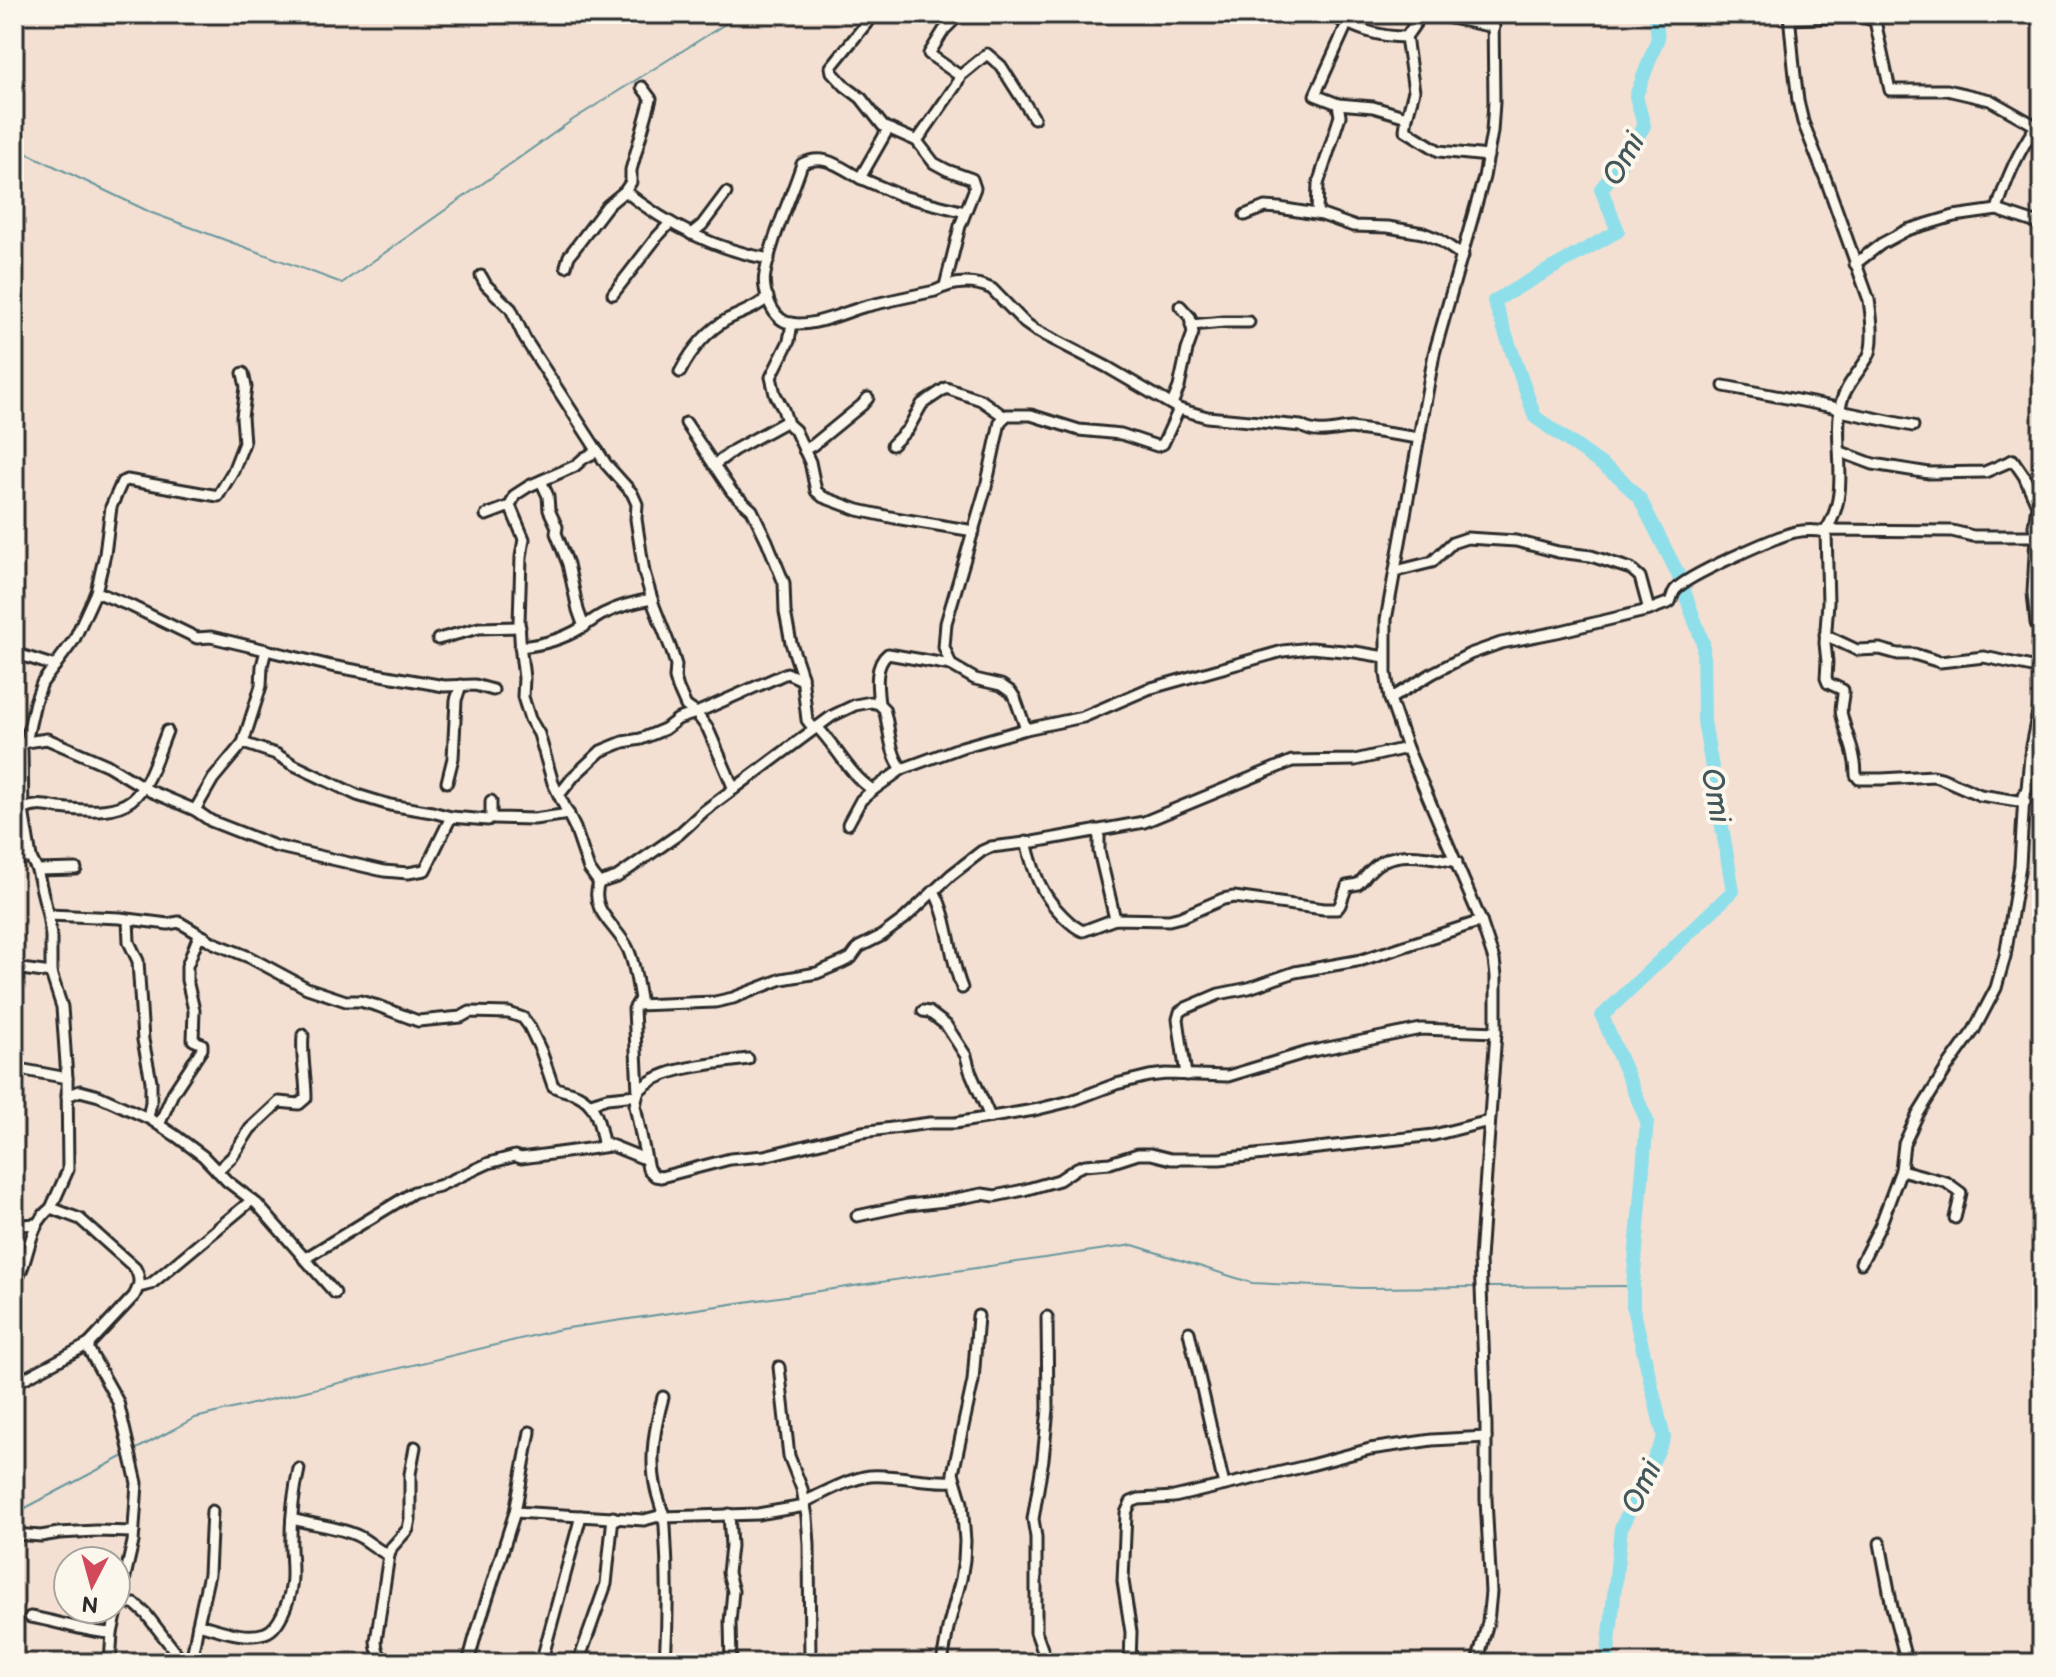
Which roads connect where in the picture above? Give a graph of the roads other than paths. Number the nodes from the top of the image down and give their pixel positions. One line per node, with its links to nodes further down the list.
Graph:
1 (874, 14): 17 (street)
2 (960, 14): 11 (street)
3 (1329, 14): 8 (street)
4 (1422, 14): 10 (street)
5 (1431, 14): 9 (street)
6 (1493, 14): 9 (street)
7 (1790, 17): 16 (street); 32 (street)
8 (1347, 24): 10 (street); 13 (street)
9 (1494, 27): 19 (street)
10 (1406, 37): 14 (street)
11 (960, 76): 15 (street); 18 (street)
12 (642, 87): 21 (street)
13 (1338, 104): 14 (street); 25 (street)
14 (1407, 117): 19 (street)
15 (1034, 118)
16 (2039, 126): 23 (street)
17 (888, 129): 18 (street); 20 (street)
18 (917, 141): 24 (street)
19 (1488, 156): 30 (street)
20 (860, 178): 24 (street); 31 (street)
21 (625, 191): 27 (street); 33 (street)
22 (726, 193): 29 (street)
23 (1997, 210): 28 (street); 32 (street)
24 (965, 212): 35 (street)
25 (1317, 214): 26 (street); 30 (street)
26 (1245, 215)
27 (670, 223): 29 (street); 36 (street)
28 (2042, 225)
29 (691, 234): 31 (street)
30 (1463, 256): 52 (street)
31 (769, 259): 37 (street)
32 (1855, 264): 47 (street)
33 (566, 266)
34 (481, 276): 55 (street)
35 (945, 286): 40 (street); 46 (street)
36 (613, 294)
37 (768, 297): 40 (street); 42 (street)
38 (1180, 306): 41 (street)
39 (1249, 322): 41 (street)
40 (792, 323): 49 (street)
41 (1191, 325): 46 (street)
42 (680, 372)
43 (243, 373): 65 (street)
44 (1724, 386): 47 (street)
45 (868, 398): 54 (street)
46 (1175, 407): 48 (street); 52 (street)
47 (1840, 411): 51 (street); 56 (street)
48 (1005, 417): 53 (street); 61 (street)
49 (786, 422): 54 (street); 57 (street)
50 (686, 423): 57 (street)
51 (1913, 426)
52 (1419, 438): 64 (street)
53 (892, 445)
54 (804, 450): 61 (street)
55 (598, 451): 58 (street); 67 (street)
56 (1841, 452): 62 (street); 63 (street)
57 (714, 465): 82 (street)
58 (541, 481): 59 (street); 70 (street)
59 (510, 506): 60 (street); 69 (street)
60 (486, 515)
61 (974, 531): 79 (street)
62 (1826, 531): 63 (street); 68 (street); 71 (street)
63 (2039, 535): 66 (street)
64 (1396, 571): 68 (street); 77 (street)
65 (96, 592): 75 (street); 80 (street)
66 (2038, 594): 72 (street)
67 (652, 599): 70 (street); 89 (street)
68 (1649, 610): 86 (street)
69 (520, 627): 73 (street); 74 (street)
70 (584, 627): 74 (street)
71 (1825, 635): 81 (street); 103 (street)
72 (2042, 638)
73 (438, 639)
74 (520, 647): 101 (street)
75 (266, 650): 83 (street); 94 (street)
76 (14, 653): 80 (street)
77 (1385, 657): 86 (street); 91 (street)
78 (2042, 660): 81 (street)
79 (951, 665): 87 (street); 91 (street)
80 (55, 666): 93 (street)
81 (2042, 670)
82 (802, 676): 89 (street); 90 (street)
83 (461, 685): 84 (street); 97 (street)
84 (493, 690)
85 (2042, 693): 88 (street)
86 (1390, 699): 95 (street)
87 (879, 704): 90 (street); 96 (street)
88 (2040, 712): 103 (street)
89 (696, 713): 99 (street); 101 (street)
90 (816, 728): 99 (street); 100 (street)
91 (1026, 729): 96 (street)
92 (167, 731): 98 (street)
93 (20, 743): 98 (street); 104 (street)
94 (243, 743): 105 (street); 107 (street)
95 (1407, 748): 110 (street); 114 (street)
96 (902, 769): 100 (street)
97 (447, 782)
98 (144, 787): 104 (street); 105 (street)
99 (734, 789): 117 (street)
100 (873, 790): 109 (street)
101 (559, 795): 106 (street)
102 (491, 801): 106 (street)
103 (2025, 802): 144 (street)
104 (23, 810): 113 (street)
105 (195, 810): 107 (street)
106 (569, 814): 117 (street)
107 (451, 817): 108 (street)
108 (488, 820)
109 (848, 824)
110 (1096, 830): 111 (street); 120 (street)
111 (1026, 842): 118 (street); 120 (street)
112 (14, 858): 113 (street)
113 (31, 858): 116 (street)
114 (1457, 862): 120 (street); 122 (street)
115 (76, 869): 116 (street)
116 (37, 870): 119 (street)
117 (599, 883): 127 (street)
118 (934, 891): 126 (street); 127 (street)
119 (48, 915): 121 (street); 125 (street)
120 (1115, 919)
121 (128, 920): 123 (street); 139 (street)
122 (1481, 921): 129 (street); 133 (street)
123 (205, 937): 137 (street); 141 (street)
124 (14, 968): 125 (street)
125 (51, 973): 134 (street)
126 (962, 988)
127 (637, 1005): 135 (street)
128 (923, 1011): 138 (street)
129 (1496, 1032): 133 (street); 140 (street)
130 (303, 1035): 145 (street)
131 (748, 1059): 135 (street)
132 (14, 1068): 134 (street)
133 (1186, 1075): 138 (street)
134 (67, 1078): 136 (street)
135 (637, 1093): 137 (street); 143 (street)
136 (67, 1096): 139 (street); 147 (street)
137 (591, 1103): 142 (street)
138 (990, 1117): 143 (street)
139 (148, 1118): 141 (street)
140 (1489, 1121): 148 (street); 165 (street)
141 (159, 1125): 145 (street)
142 (610, 1146): 143 (street); 152 (street)
143 (645, 1159)
144 (1901, 1170): 149 (street); 153 (street)
145 (217, 1171): 146 (street)
146 (252, 1200): 152 (street); 155 (street)
147 (51, 1208): 151 (street); 155 (street)
148 (857, 1216)
149 (1955, 1218)
150 (14, 1222): 151 (street)
151 (37, 1224): 154 (street)
152 (304, 1259): 156 (street)
153 (1861, 1263)
154 (14, 1284)
155 (139, 1287): 160 (street)
156 (335, 1293)
157 (978, 1316): 168 (street)
158 (1047, 1317): 200 (street)
159 (1189, 1332): 169 (street)
160 (89, 1344): 162 (street); 178 (street)
161 (779, 1367): 170 (street)
162 (14, 1384)
163 (663, 1397): 173 (street)
164 (530, 1432): 172 (street)
165 (1486, 1437): 169 (street); 202 (street)
166 (415, 1447): 182 (street)
167 (299, 1469): 177 (street)
168 (954, 1481): 170 (street); 199 (street)
169 (1224, 1485): 201 (street)
170 (804, 1504): 174 (street); 198 (street)
171 (212, 1511): 185 (street)
172 (515, 1512): 175 (street); 188 (street)
173 (664, 1514): 174 (street); 176 (street); 196 (street)
174 (729, 1514): 197 (street)
175 (581, 1516): 176 (street); 194 (street)
176 (613, 1517): 195 (street)
177 (292, 1519): 182 (street); 185 (street)
178 (134, 1532): 179 (street); 181 (street)
179 (14, 1534)
180 (1880, 1543): 203 (street)
181 (132, 1546)
182 (389, 1555): 192 (street)
183 (132, 1604): 190 (street)
184 (30, 1617): 187 (street)
185 (198, 1624): 191 (street)
186 (114, 1625): 187 (street)
187 (112, 1633): 189 (street)
188 (469, 1662): 193 (street)
189 (110, 1663)
190 (184, 1663)
191 (191, 1663)
192 (409, 1663)
193 (480, 1663)
194 (541, 1663)
195 (578, 1663)
196 (665, 1663)
197 (731, 1663)
198 (810, 1663)
199 (942, 1663)
200 (1047, 1663)
201 (1130, 1663)
202 (1477, 1663)
203 (1907, 1663)

